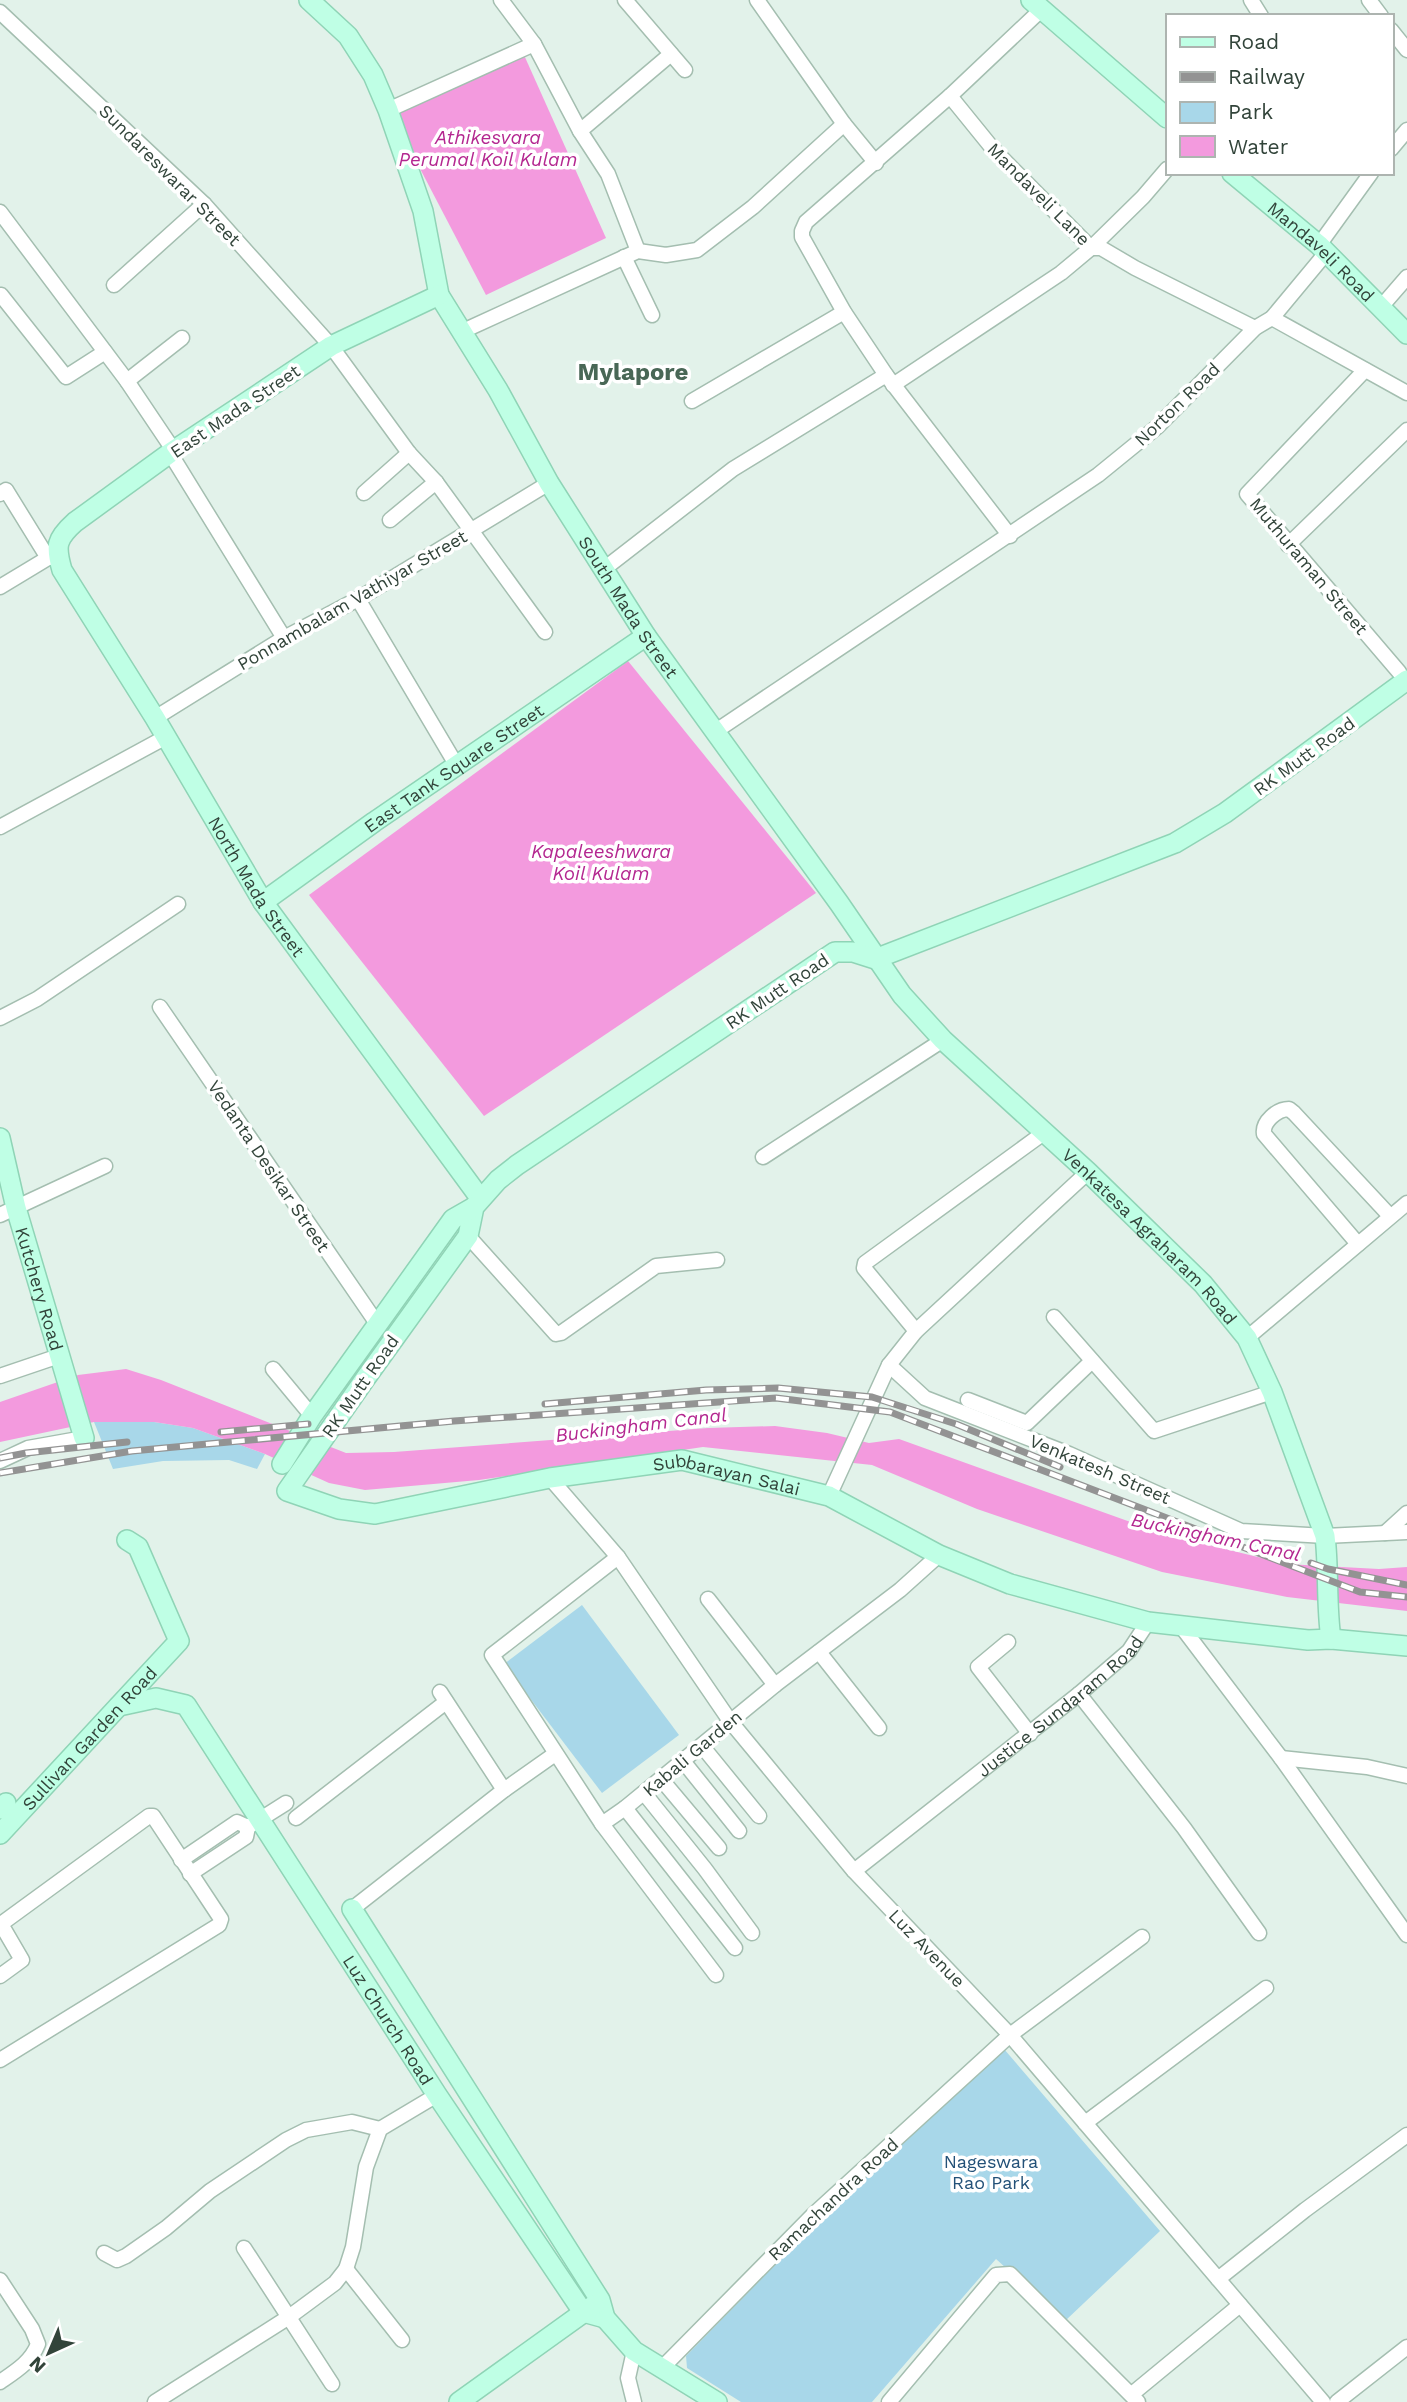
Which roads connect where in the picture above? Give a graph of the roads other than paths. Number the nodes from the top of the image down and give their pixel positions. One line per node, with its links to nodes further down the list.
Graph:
1 (625, 0): 10 (street)
2 (757, 0): 15 (street)
3 (317, 2): 13 (street)
4 (509, 3): 8 (street)
5 (1037, 5): 12 (street); 14 (street)
6 (0, 12): 23 (street, Sundareswarar Street)
7 (1393, 32): 9 (street)
8 (534, 44): 13 (street); 17 (street)
9 (1407, 50)
10 (671, 54): 11 (street); 17 (street)
11 (685, 70)
12 (950, 96): 19 (street); 25 (street, Mandaveli Lane)
13 (388, 110): 31 (street)
14 (1166, 117)
15 (844, 124): 19 (street); 27 (street)
16 (1407, 130): 18 (street)
17 (580, 131): 27 (street)
18 (1393, 147)
19 (876, 163): 33 (street)
20 (1166, 170): 25 (street)
21 (1234, 175): 26 (street, Mandaveli Road)
22 (1365, 176): 26 (street, Norton Road)
23 (204, 204): 29 (street); 40 (street, Sundareswarar Street)
24 (0, 212): 41 (street)
25 (1091, 248): 36 (street, Mandaveli Lane); 43 (street)
26 (1322, 249): 32 (street, Mandaveli Road); 35 (street, Norton Road)
27 (631, 254): 34 (street); 37 (street)
28 (1407, 277): 32 (street)
29 (114, 285)
30 (1, 295): 41 (street)
31 (439, 295): 37 (street, South Mada Street); 40 (street, East Mada Street)
32 (1381, 307): 38 (street, Mandaveli Road)
33 (844, 312): 43 (street); 46 (street)
34 (652, 315)
35 (1272, 318): 36 (street, Norton Road); 42 (street)
36 (1255, 328): 56 (street, Norton Road)
37 (463, 331): 51 (street, South Mada Street)
38 (1407, 334)
39 (181, 338): 44 (street)
40 (331, 346): 48 (street, East Mada Street); 49 (street, Sundareswarar Street)
41 (105, 352): 44 (street)
42 (1365, 370): 45 (street); 57 (street, Muthuraman Street)
43 (889, 380): 56 (street); 59 (street)
44 (127, 381): 48 (street)
45 (1407, 393)
46 (692, 401)
47 (1407, 430): 57 (street)
48 (172, 452): 58 (street, East Mada Street); 64 (street)
49 (409, 453): 50 (street, Sundareswarar Street); 53 (street)
50 (436, 482): 54 (street); 55 (street, Sundareswarar Street)
51 (549, 484): 55 (street, Ponnambalam Vathiyar Street); 59 (street, South Mada Street)
52 (2, 488): 58 (street)
53 (364, 493)
54 (390, 520)
55 (470, 531): 61 (street, Ponnambalam Vathiyar Street); 62 (street, Sundareswarar Street)
56 (1010, 536): 67 (street, Norton Road)
57 (1288, 545): 65 (street, Muthuraman Street)
58 (53, 558): 60 (street); 66 (street, North Mada Street)
59 (604, 569): 63 (street, South Mada Street)
60 (0, 587)
61 (358, 599): 64 (street, Ponnambalam Vathiyar Street); 69 (street)
62 (545, 632)
63 (646, 636): 67 (street, South Mada Street); 69 (street, East Tank Square Street)
64 (284, 638): 66 (street, Ponnambalam Vathiyar Street)
65 (1403, 676): 74 (street, RK Mutt Road)
66 (155, 718): 68 (street, North Mada Street)
67 (716, 731): 72 (street, South Mada Street)
68 (166, 737): 70 (street); 71 (street, North Mada Street)
69 (457, 766): 71 (street, East Tank Square Street)
70 (0, 827)
71 (263, 902): 83 (street, North Mada Street)
72 (839, 903): 74 (street, Venkatesa Agraharam Road)
73 (177, 904): 76 (street)
74 (875, 959): 77 (street, Venkatesa Agraharam Road); 83 (street, RK Mutt Road)
75 (160, 1007): 91 (street, Vedanta Desikar Street)
76 (0, 1018)
77 (943, 1040): 78 (street, Venkatesa Agraharam Road); 80 (street)
78 (1045, 1132): 82 (street, Venkatesa Agraharam Road); 92 (street)
79 (0, 1138): 85 (street, Kutchery Road)
80 (763, 1157)
81 (106, 1166): 85 (street)
82 (1088, 1172): 92 (street); 93 (street, Venkatesa Agraharam Road)
83 (477, 1203): 87 (street, RK Mutt Road); 91 (street, RK Mutt Road)
84 (1407, 1203): 86 (street)
85 (8, 1212): 94 (street, Kutchery Road)
86 (1390, 1216): 88 (street); 88 (street)
87 (468, 1236): 89 (street); 104 (street, RK Mutt Road)
88 (1358, 1244): 93 (street)
89 (717, 1260)
90 (1054, 1317): 95 (street)
91 (378, 1325): 101 (street, RK Mutt Road)
92 (916, 1331): 97 (street)
93 (1247, 1338): 99 (street, Venkatesa Agraharam Road)
94 (61, 1361): 98 (street); 102 (street, Kutchery Road)
95 (1092, 1362): 99 (street); 100 (street)
96 (273, 1369): 101 (street)
97 (887, 1370): 106 (street); 111 (street, Venkatesh Street)
98 (0, 1376)
99 (1272, 1391): 111 (street, Venkatesa Agraharam Road)
100 (968, 1400)
101 (311, 1418): 104 (street, RK Mutt Road)
102 (82, 1432): 103 (street)
103 (0, 1461)
104 (291, 1468): 107 (street, RK Mutt Road)
105 (550, 1478): 106 (street, Subbarayan Salai); 107 (street, Subbarayan Salai); 114 (street, Luz Avenue)
106 (833, 1489): 113 (street, Subbarayan Salai)
107 (287, 1491)
108 (1407, 1513): 110 (street)
109 (1407, 1532): 110 (street, Venkatesh Street)
110 (1385, 1533): 111 (street, Venkatesh Street)
111 (1325, 1536): 118 (street, Venkatesa Agraharam Road)
112 (127, 1541): 124 (street, Sullivan Garden Road)
113 (939, 1555): 116 (street, Subbarayan Salai); 121 (street, Kabali Garden)
114 (618, 1556): 125 (street, Luz Avenue); 129 (street)
115 (708, 1599): 122 (street)
116 (1148, 1622): 117 (street, Justice Sundaram Road); 123 (street, Justice Sundaram Road)
117 (1181, 1626): 118 (street, Justice Sundaram Road); 130 (street)
118 (1331, 1639): 120 (street, Justice Sundaram Road)
119 (1009, 1642): 127 (street)
120 (1407, 1646)
121 (818, 1652): 122 (street, Kabali Garden); 126 (street)
122 (775, 1685): 125 (street, Kabali Garden)
123 (1079, 1694): 127 (street, Justice Sundaram Road); 150 (street)
124 (118, 1706): 140 (street, Luz Church Road); 143 (street, Sullivan Garden Road)
125 (730, 1721): 128 (street, Kabali Garden); 146 (street, Luz Avenue)
126 (878, 1728)
127 (1030, 1734): 146 (street, Justice Sundaram Road)
128 (702, 1746): 131 (street, Kabali Garden); 138 (street)
129 (555, 1754): 134 (street); 141 (street)
130 (1281, 1758): 132 (street); 151 (street)
131 (683, 1761): 133 (street, Kabali Garden); 142 (street)
132 (1407, 1776)
133 (661, 1779): 135 (street, Kabali Garden); 144 (street)
134 (504, 1790): 139 (street); 148 (street)
135 (644, 1793): 137 (street, Kabali Garden); 149 (street)
136 (286, 1803): 140 (street)
137 (625, 1808): 141 (street, Kabali Garden); 153 (street)
138 (759, 1816)
139 (296, 1818)
140 (255, 1823): 145 (street); 147 (street); 159 (street, Luz Church Road)
141 (602, 1824): 154 (street)
142 (739, 1831)
143 (0, 1834)
144 (719, 1848)
145 (181, 1860): 147 (street); 155 (street)
146 (854, 1871): 158 (street, Luz Avenue)
147 (190, 1874): 160 (street)
148 (352, 1909): 157 (street, Luz Church Road)
149 (752, 1933)
150 (1259, 1933)
151 (1407, 1935)
152 (1142, 1937): 158 (street, Ramachandra Road)
153 (735, 1948)
154 (716, 1975)
155 (0, 1976)
156 (1266, 1988): 162 (street)
157 (423, 2023): 159 (street); 171 (street, Luz Church Road)
158 (1010, 2035): 162 (street, Luz Avenue); 177 (street, Ramachandra Road)
159 (400, 2038): 161 (street, Luz Church Road)
160 (0, 2060)
161 (437, 2095): 163 (street); 172 (street, Luz Church Road)
162 (1085, 2123): 168 (street, Luz Avenue)
163 (380, 2129): 166 (street); 167 (street)
164 (1407, 2135): 168 (street)
165 (244, 2248): 173 (street)
166 (104, 2253)
167 (346, 2269): 173 (street); 174 (street)
168 (1218, 2279): 170 (street, Luz Avenue)
169 (0, 2280): 178 (street)
170 (1240, 2305): 180 (street); 186 (street, Luz Avenue)
171 (603, 2309): 172 (street); 176 (street, Luz Church Road)
172 (583, 2312): 182 (street)
173 (289, 2317): 179 (street); 181 (street)
174 (402, 2340)
175 (1407, 2347): 187 (street)
176 (634, 2351): 177 (street, Luz Church Road); 183 (street)
177 (661, 2369): 184 (street, Luz Church Road)
178 (0, 2382)
179 (332, 2384)
180 (1135, 2398): 185 (street)
181 (155, 2402)
182 (459, 2402)
183 (634, 2402)
184 (717, 2402)
185 (890, 2402)
186 (1323, 2402)
187 (1336, 2402)

